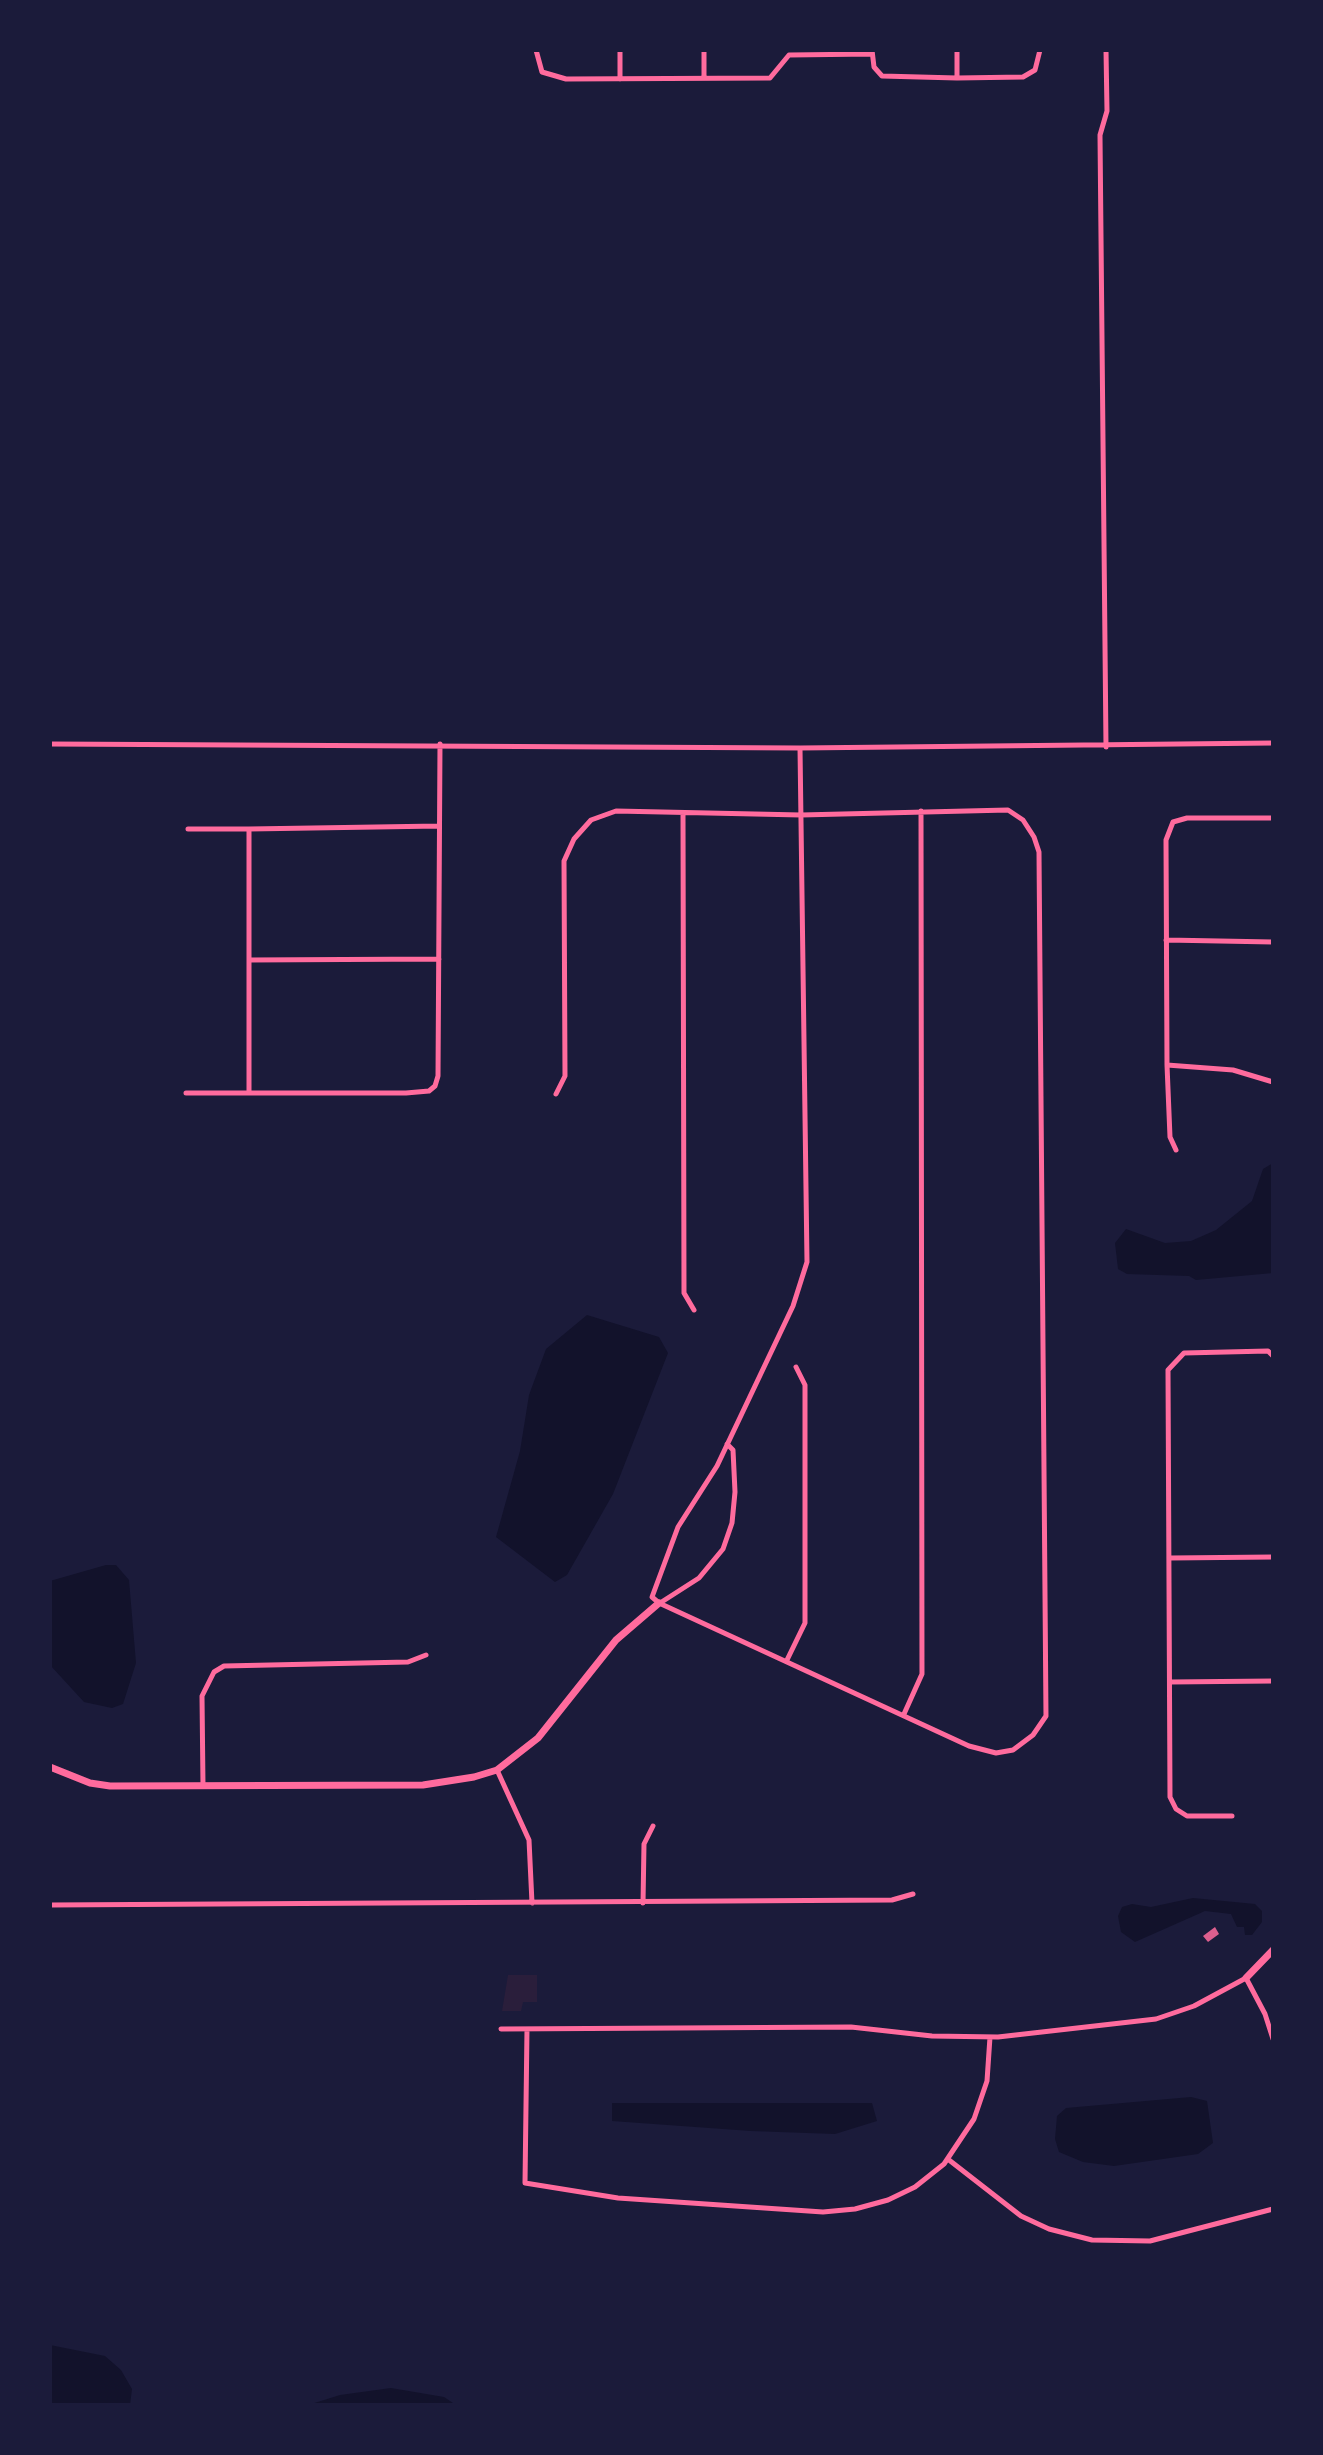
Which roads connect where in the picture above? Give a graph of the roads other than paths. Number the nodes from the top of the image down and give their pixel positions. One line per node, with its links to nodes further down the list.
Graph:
1 (536, 50): 11 (street)
2 (620, 50): 11 (street)
3 (704, 50): 9 (street)
4 (957, 50): 10 (street)
5 (1040, 50): 10 (street)
6 (1106, 50): 15 (street)
7 (872, 52): 8 (street); 10 (street)
8 (789, 53): 9 (street)
9 (704, 78): 11 (street)
10 (957, 78)
11 (620, 79)
12 (1273, 743): 15 (street)
13 (50, 744): 14 (street)
14 (440, 744): 16 (street); 21 (street)
15 (1106, 747): 16 (street)
16 (800, 748): 19 (street)
17 (921, 811): 19 (street); 45 (street); 45 (street)
18 (683, 814): 19 (street); 32 (street); 34 (street)
19 (801, 815): 37 (street)
20 (1273, 818): 24 (street)
21 (439, 826): 23 (street); 26 (street)
22 (188, 829): 23 (street)
23 (249, 829): 27 (street)
24 (1166, 940): 25 (street); 28 (street)
25 (1273, 942)
26 (439, 959): 27 (street); 31 (street)
27 (249, 960): 31 (street)
28 (1167, 1065): 29 (street); 33 (street)
29 (1273, 1082)
30 (186, 1093): 31 (street)
31 (249, 1093)
32 (556, 1094)
33 (1176, 1150)
34 (694, 1310)
35 (1273, 1356): 39 (street)
36 (796, 1367): 42 (street)
37 (727, 1443): 40 (street); 40 (street)
38 (1273, 1557): 39 (street)
39 (1170, 1558): 44 (street)
40 (659, 1603): 42 (street); 47 (street)
41 (426, 1655): 48 (street)
42 (787, 1660): 45 (street)
43 (1273, 1681): 44 (street)
44 (1170, 1682): 49 (street)
45 (904, 1714)
46 (50, 1767): 48 (street)
47 (497, 1770): 48 (street); 52 (street)
48 (203, 1787)
49 (1232, 1816)
50 (653, 1826): 53 (street)
51 (913, 1894): 53 (street)
52 (532, 1903): 53 (street); 54 (street)
53 (643, 1903)
54 (50, 1905)
55 (1273, 1950): 56 (street)
56 (1246, 1978): 59 (street); 60 (street)
57 (501, 2029): 58 (street)
58 (527, 2029): 59 (street); 61 (street)
59 (990, 2037): 61 (street)
60 (1273, 2039)
61 (949, 2160): 62 (street)
62 (1273, 2209)

